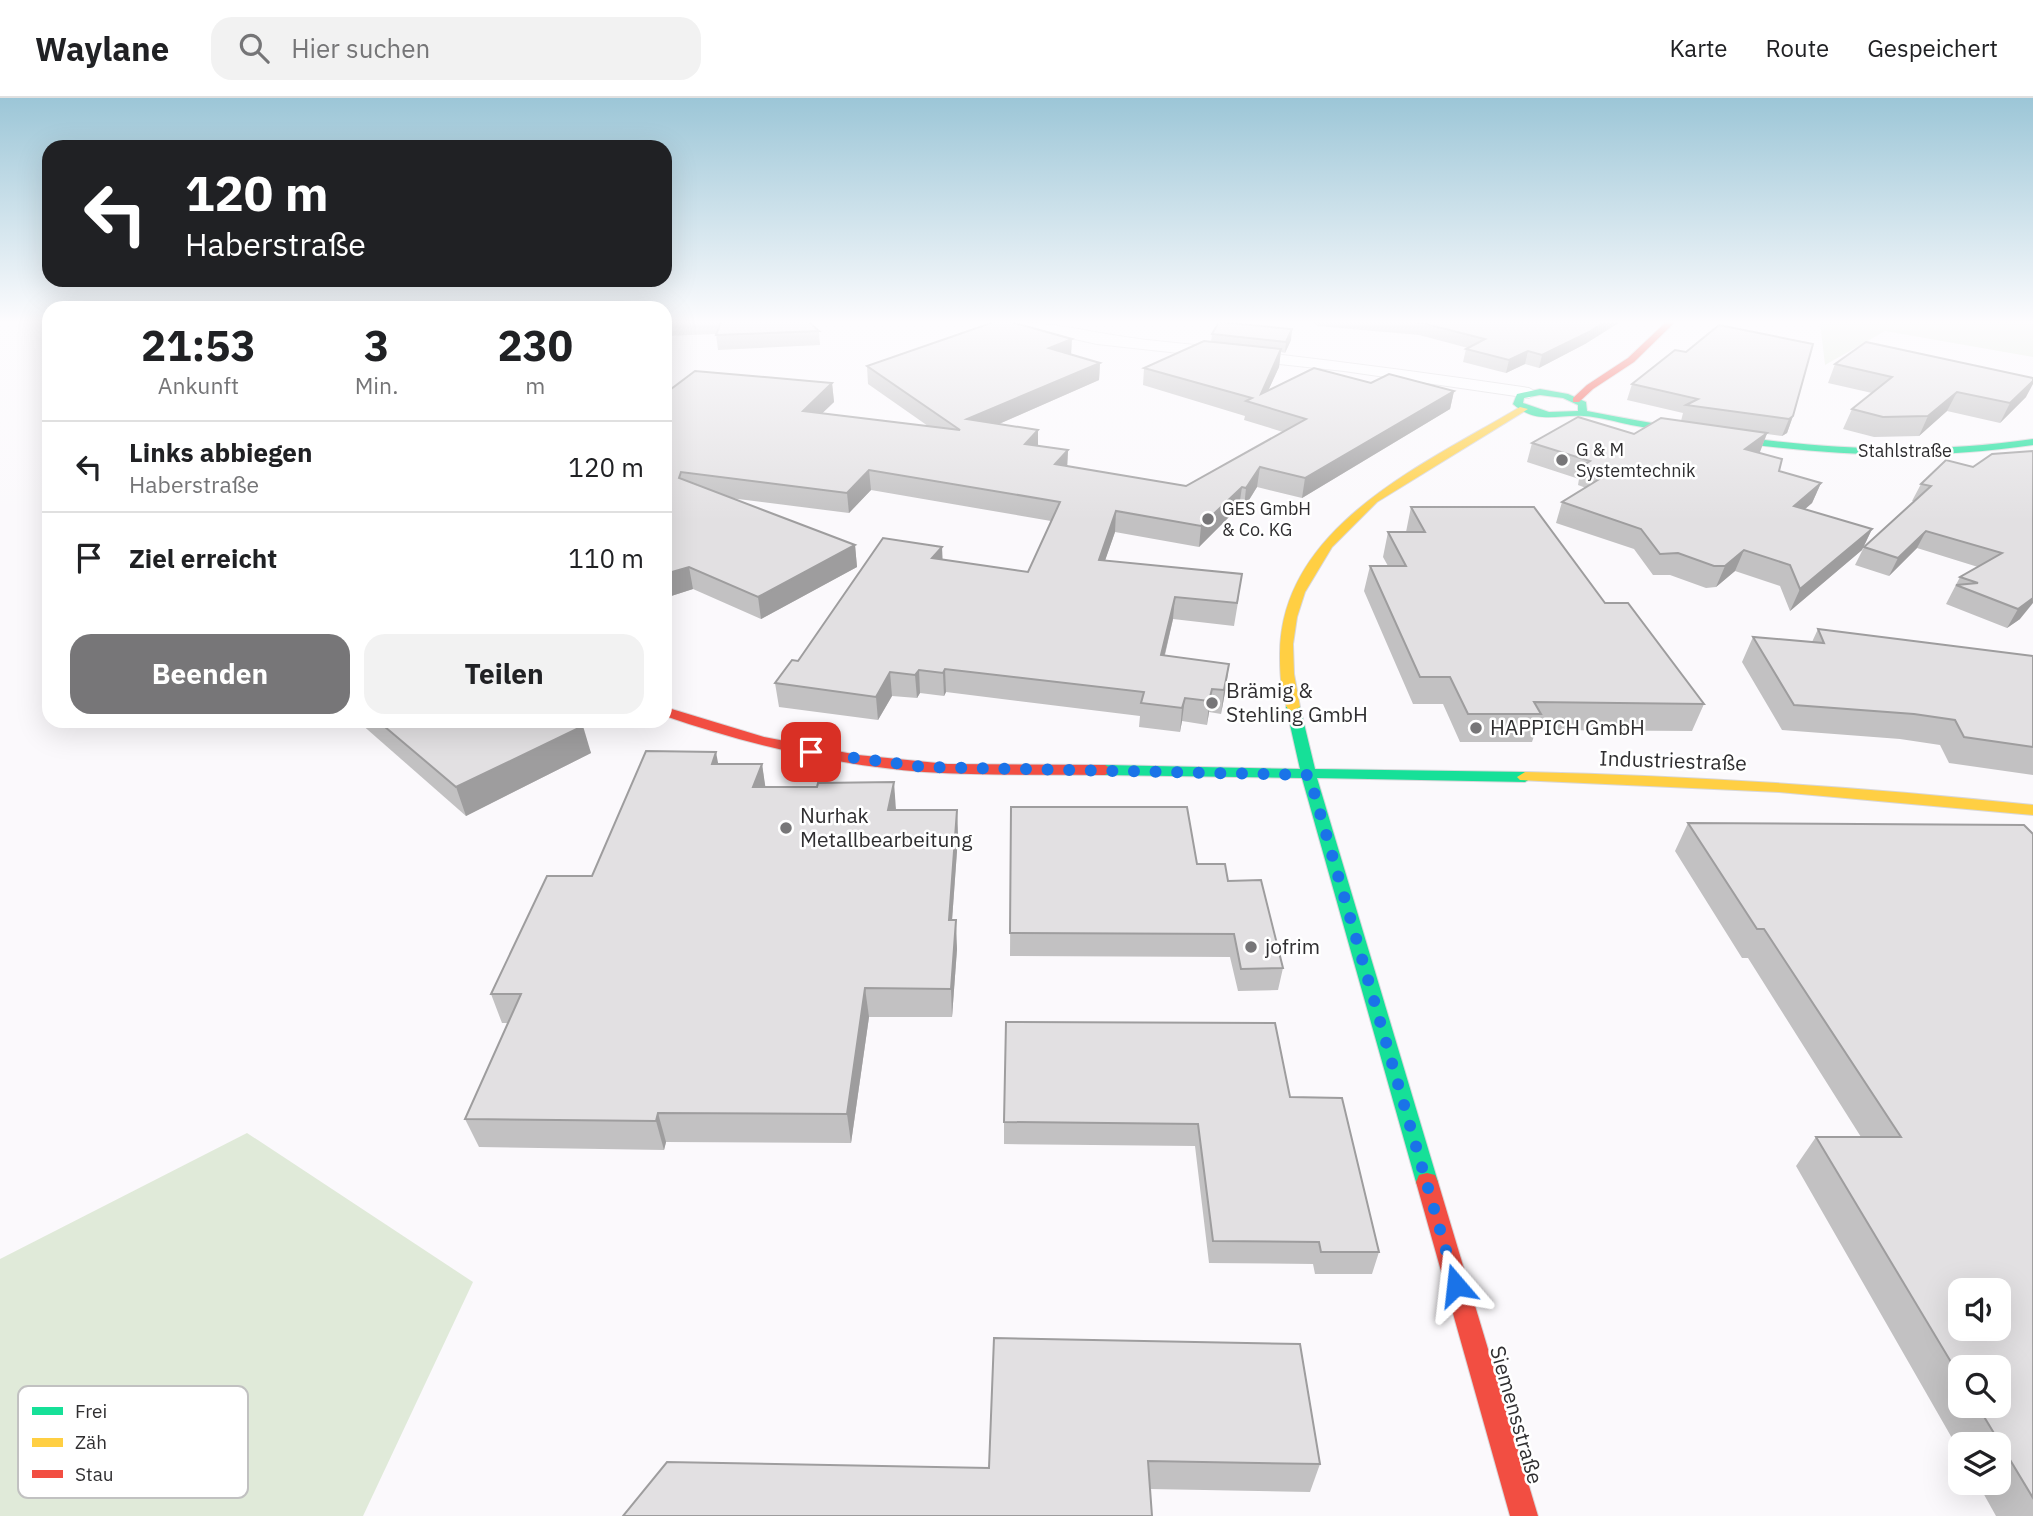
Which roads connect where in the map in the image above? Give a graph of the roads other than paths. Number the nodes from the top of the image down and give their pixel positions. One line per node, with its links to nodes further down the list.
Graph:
1 (1459, 388): 5 (street)
2 (1562, 388): 4 (street)
3 (1588, 388): 6 (street)
4 (1552, 393): 5 (street); 6 (street)
5 (1523, 401): 7 (street); 9 (street, Siemensstraße)
6 (1580, 406): 7 (street); 8 (street, Stahlstraße)
7 (1548, 415): 9 (street, Siemensstraße)
8 (2033, 442)
9 (1447, 456): 11 (street, Siemensstraße)
10 (672, 713): 11 (street, Industriestraße)
11 (1309, 775): 12 (street, Industriestraße); 13 (street, Siemensstraße)
12 (2033, 810)
13 (1524, 1516)

